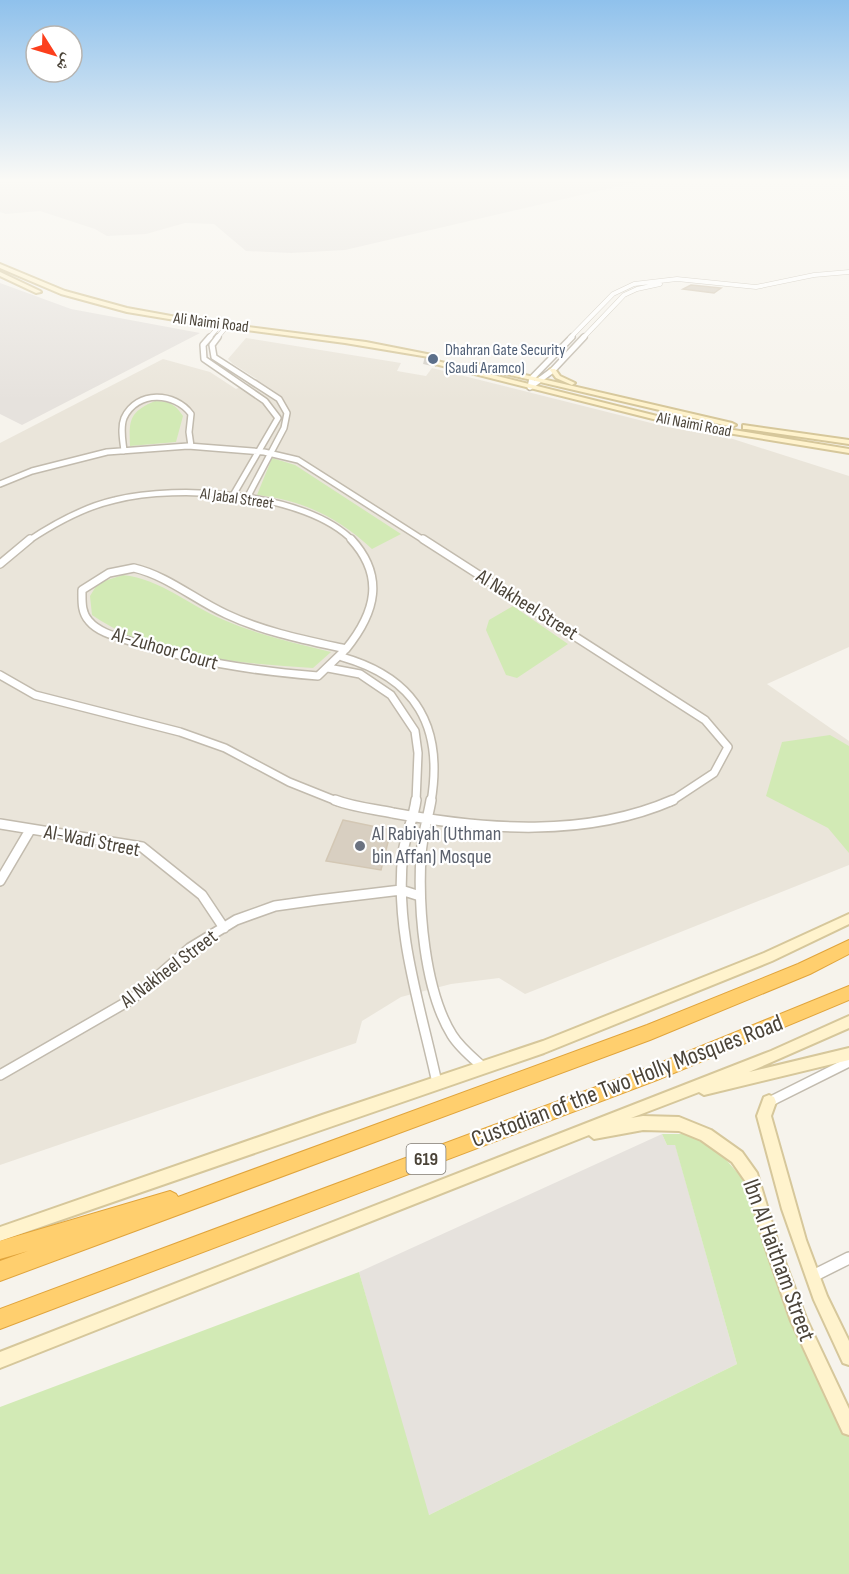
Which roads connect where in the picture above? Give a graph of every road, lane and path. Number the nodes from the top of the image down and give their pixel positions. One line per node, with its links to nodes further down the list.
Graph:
1 (0, 266): 7 (main road, Ali Naimi Road)
2 (0, 274): 5 (main road)
3 (849, 274): 4 (street)
4 (681, 281): 10 (street); 12 (street)
5 (47, 296)
6 (84, 307): 7 (main road, Ali Naimi Road)
7 (221, 328): 8 (main road, Ali Naimi Road); 18 (street); 21 (street)
8 (426, 358)
9 (439, 360): 12 (main road, Ali Naimi Road)
10 (553, 370): 11 (street); 13 (main road)
11 (541, 381): 12 (main road, Ali Naimi Road); 13 (main road, Ali Naimi Road)
12 (531, 382): 19 (main road, Ali Naimi Road)
13 (609, 396): 14 (main road, Ali Naimi Road)
14 (732, 425)
15 (746, 427): 16 (main road, Ali Naimi Road)
16 (849, 442)
17 (191, 446): 18 (street, Al Nakheel Street); 20 (street, Al Nakheel Street); 20 (street)
18 (259, 450): 21 (street, Al Nakheel Street); 23 (street)
19 (849, 450)
20 (124, 451): 22 (street, Al Nakheel Street)
21 (269, 451): 24 (street); 30 (street, Al Nakheel Street)
22 (0, 484)
23 (232, 497): 24 (street, Al Jabal Street); 25 (street, Al Jabal Street)
24 (247, 498): 26 (street, Al Jabal Street)
25 (0, 564)
26 (345, 653): 27 (street, Al-Zuhoor Court); 27 (street, Al-Zuhoor Court); 30 (street)
27 (327, 669): 29 (street)
28 (0, 675): 29 (street)
29 (414, 817): 30 (street); 34 (street)
30 (427, 819): 35 (street)
31 (0, 824): 32 (street, Al-Wadi Street)
32 (30, 830): 33 (street); 37 (street, Al-Wadi Street)
33 (0, 881)
34 (401, 890): 35 (street, Al Nakheel Street); 37 (street, Al Nakheel Street); 45 (street)
35 (420, 896): 43 (street)
36 (849, 919): 43 (main road)
37 (224, 928): 44 (street, Al Nakheel Street)
38 (849, 947): 49 (highway, Custodian of the Two Holly Mosques Road / 619)
39 (849, 993): 55 (highway, Custodian of the Two Holly Mosques Road / 619)
40 (849, 1022): 46 (main road)
41 (849, 1054): 46 (main road)
42 (849, 1062): 47 (street)
43 (484, 1068): 45 (main road)
44 (0, 1075)
45 (437, 1083): 50 (main road)
46 (666, 1098): 48 (main road)
47 (769, 1102): 54 (main road, Ibn Al Haitham Street)
48 (570, 1136): 57 (main road); 58 (main road, Ibn Al Haitham Street)
49 (302, 1160): 51 (highway); 53 (highway, Custodian of the Two Holly Mosques Road / 619)
50 (0, 1234)
51 (0, 1250)
52 (849, 1258): 54 (street)
53 (0, 1271)
54 (813, 1276): 56 (main road, Ibn Al Haitham Street)
55 (0, 1319)
56 (849, 1357)
57 (0, 1360)
58 (849, 1427)

